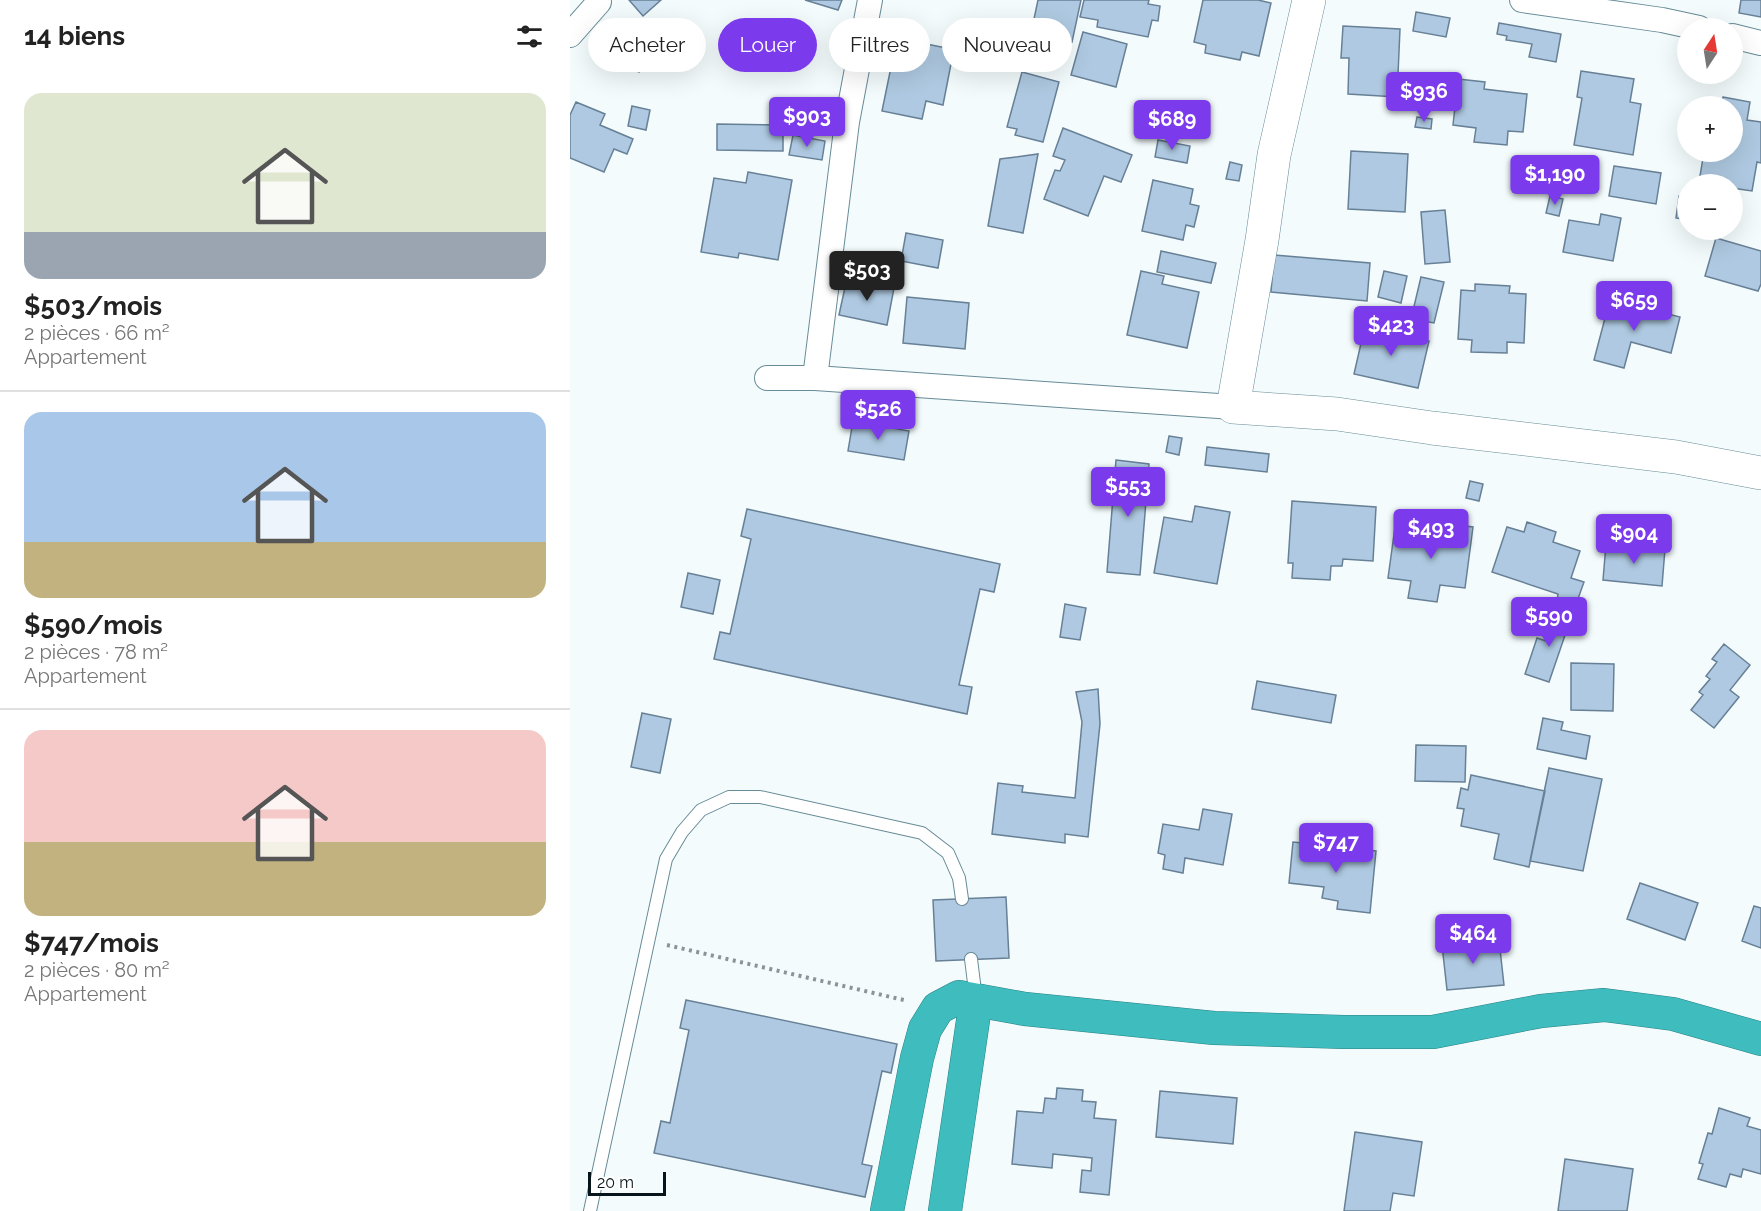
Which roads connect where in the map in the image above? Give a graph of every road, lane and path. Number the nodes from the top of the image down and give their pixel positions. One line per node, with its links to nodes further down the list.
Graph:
1 (870, 0): 11 (street)
2 (1309, 0): 12 (street)
3 (1522, 0): 5 (street)
4 (599, 2): 7 (street)
5 (1661, 10): 6 (street)
6 (1678, 18)
7 (570, 35)
8 (1743, 39): 9 (street)
9 (1761, 43)
10 (767, 378): 11 (street)
11 (814, 378): 12 (street)
12 (1233, 407): 13 (street)
13 (1761, 473)
14 (962, 899): 15 (lane)
15 (649, 941): 18 (path); 20 (lane)
16 (970, 959): 17 (lane)
17 (976, 1000): 18 (highway); 19 (highway); 22 (highway)
18 (938, 1008): 21 (highway)
19 (1761, 1039)
20 (590, 1211)
21 (887, 1211)
22 (945, 1211)

